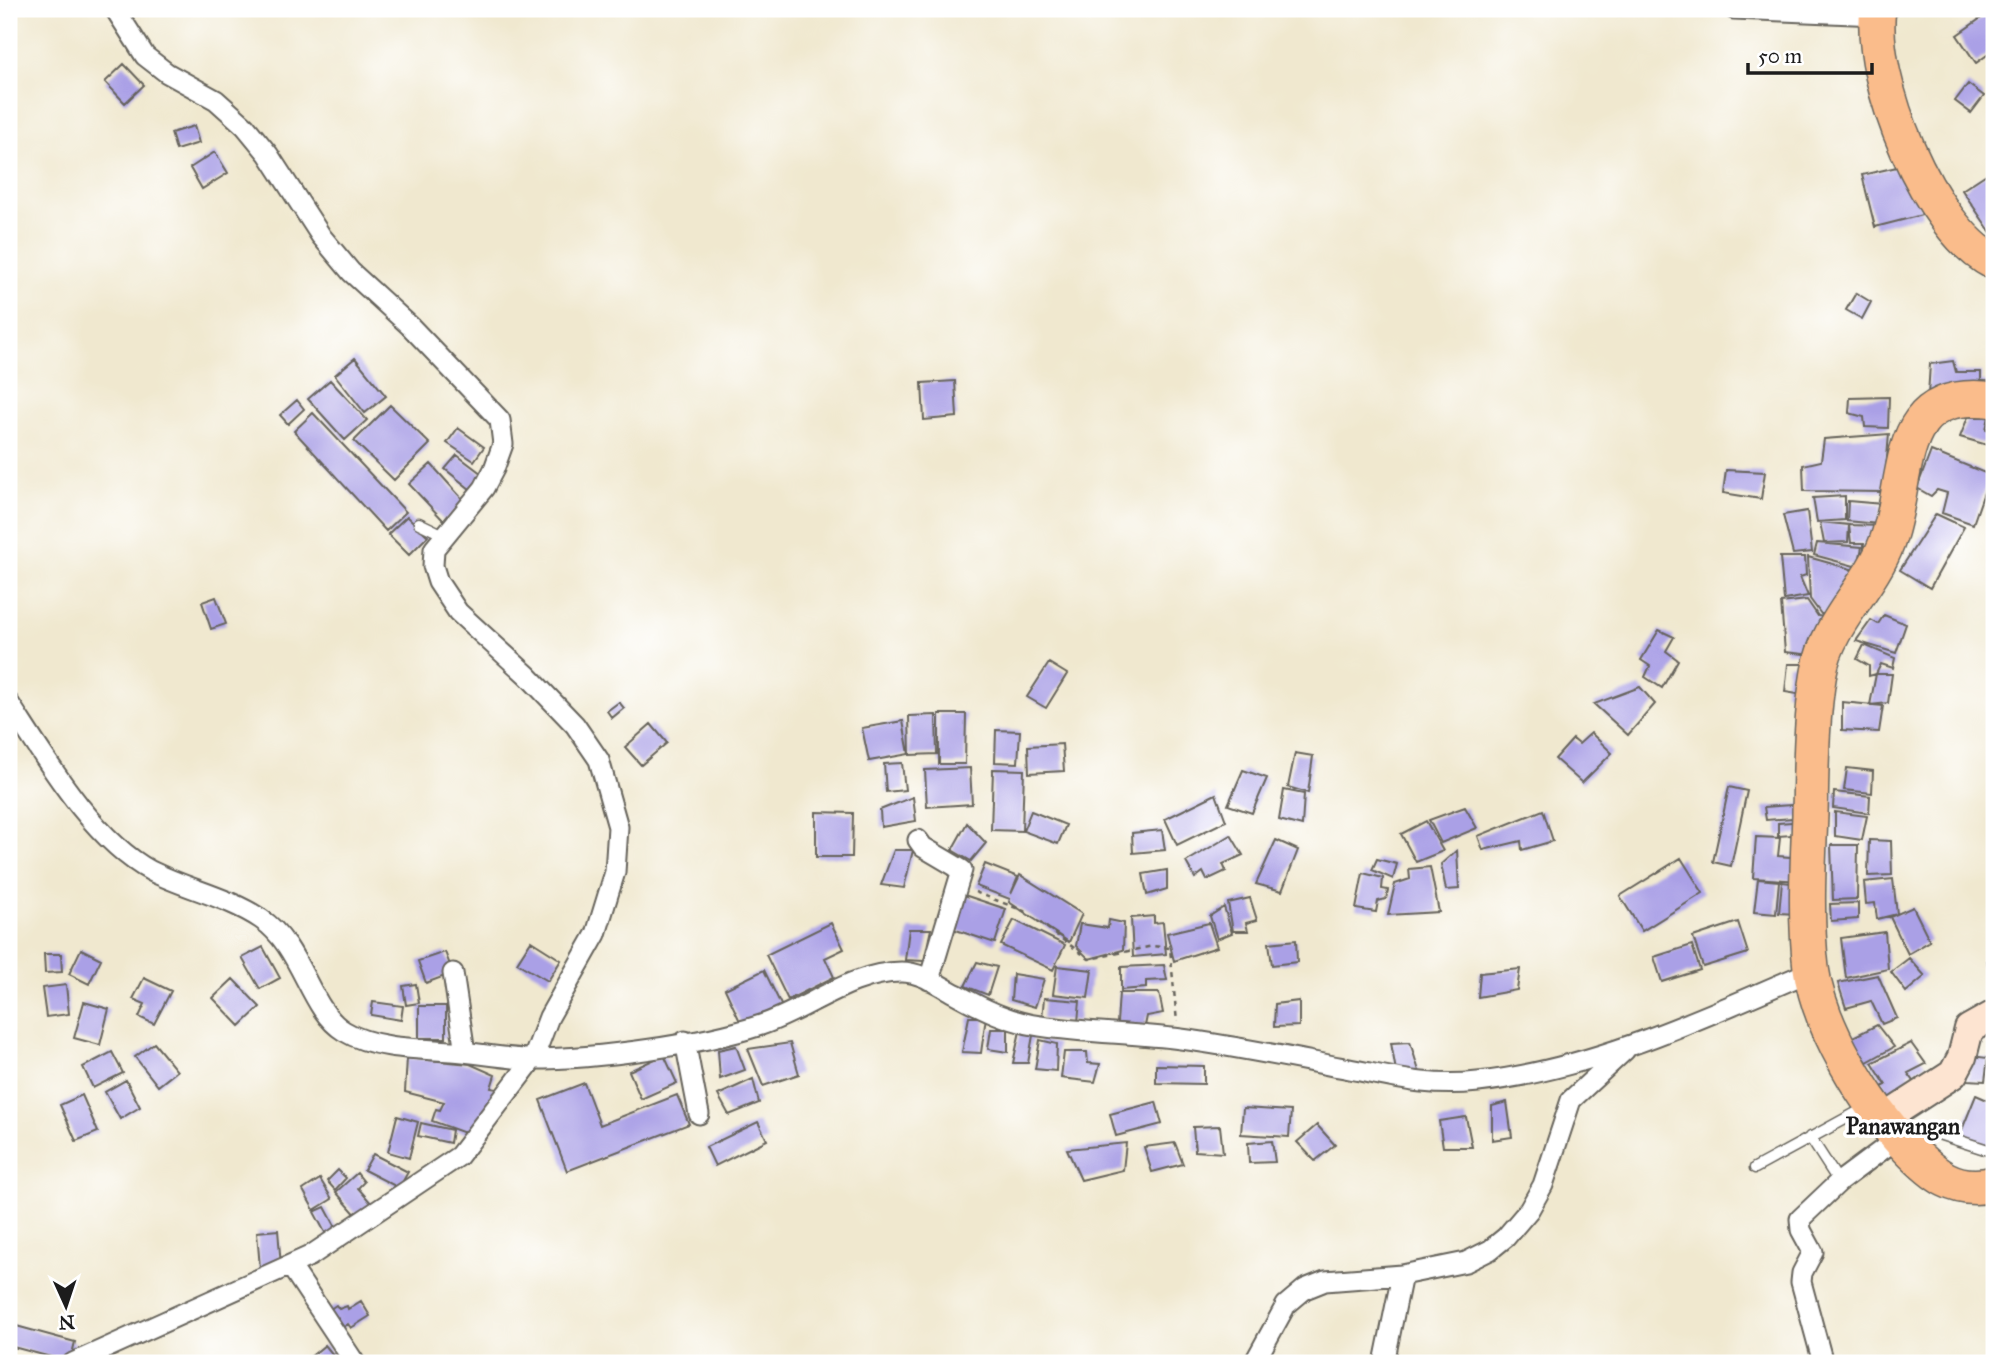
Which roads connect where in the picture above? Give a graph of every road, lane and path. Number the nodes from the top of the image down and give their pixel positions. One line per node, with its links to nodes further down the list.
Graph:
1 (115, 9): 7 (street)
2 (1734, 9): 3 (street)
3 (1877, 12): 4 (highway)
4 (1994, 262)
5 (1994, 400): 11 (highway)
6 (419, 523): 7 (lane)
7 (444, 535): 19 (street)
8 (9, 703): 18 (street)
9 (918, 840): 10 (street)
10 (959, 886): 13 (street); 15 (path)
11 (1811, 971): 17 (street); 21 (highway)
12 (453, 974): 18 (street)
13 (929, 979): 15 (street); 16 (street)
14 (1994, 1015): 21 (street)
15 (1178, 1039): 17 (street)
16 (685, 1041): 19 (street); 20 (street)
17 (1626, 1048): 28 (street)
18 (465, 1052): 19 (street)
19 (533, 1059): 27 (street)
20 (699, 1114)
21 (1888, 1126): 22 (lane); 23 (lane); 25 (street); 26 (highway)
22 (1810, 1137): 24 (lane); 25 (lane)
23 (1994, 1152)
24 (1755, 1168)
25 (1839, 1182): 33 (street)
26 (1994, 1184)
27 (290, 1265): 29 (street); 30 (street)
28 (1402, 1275): 31 (street); 32 (street)
29 (74, 1363)
30 (355, 1363)
31 (1254, 1363)
32 (1384, 1363)
33 (1823, 1363)

